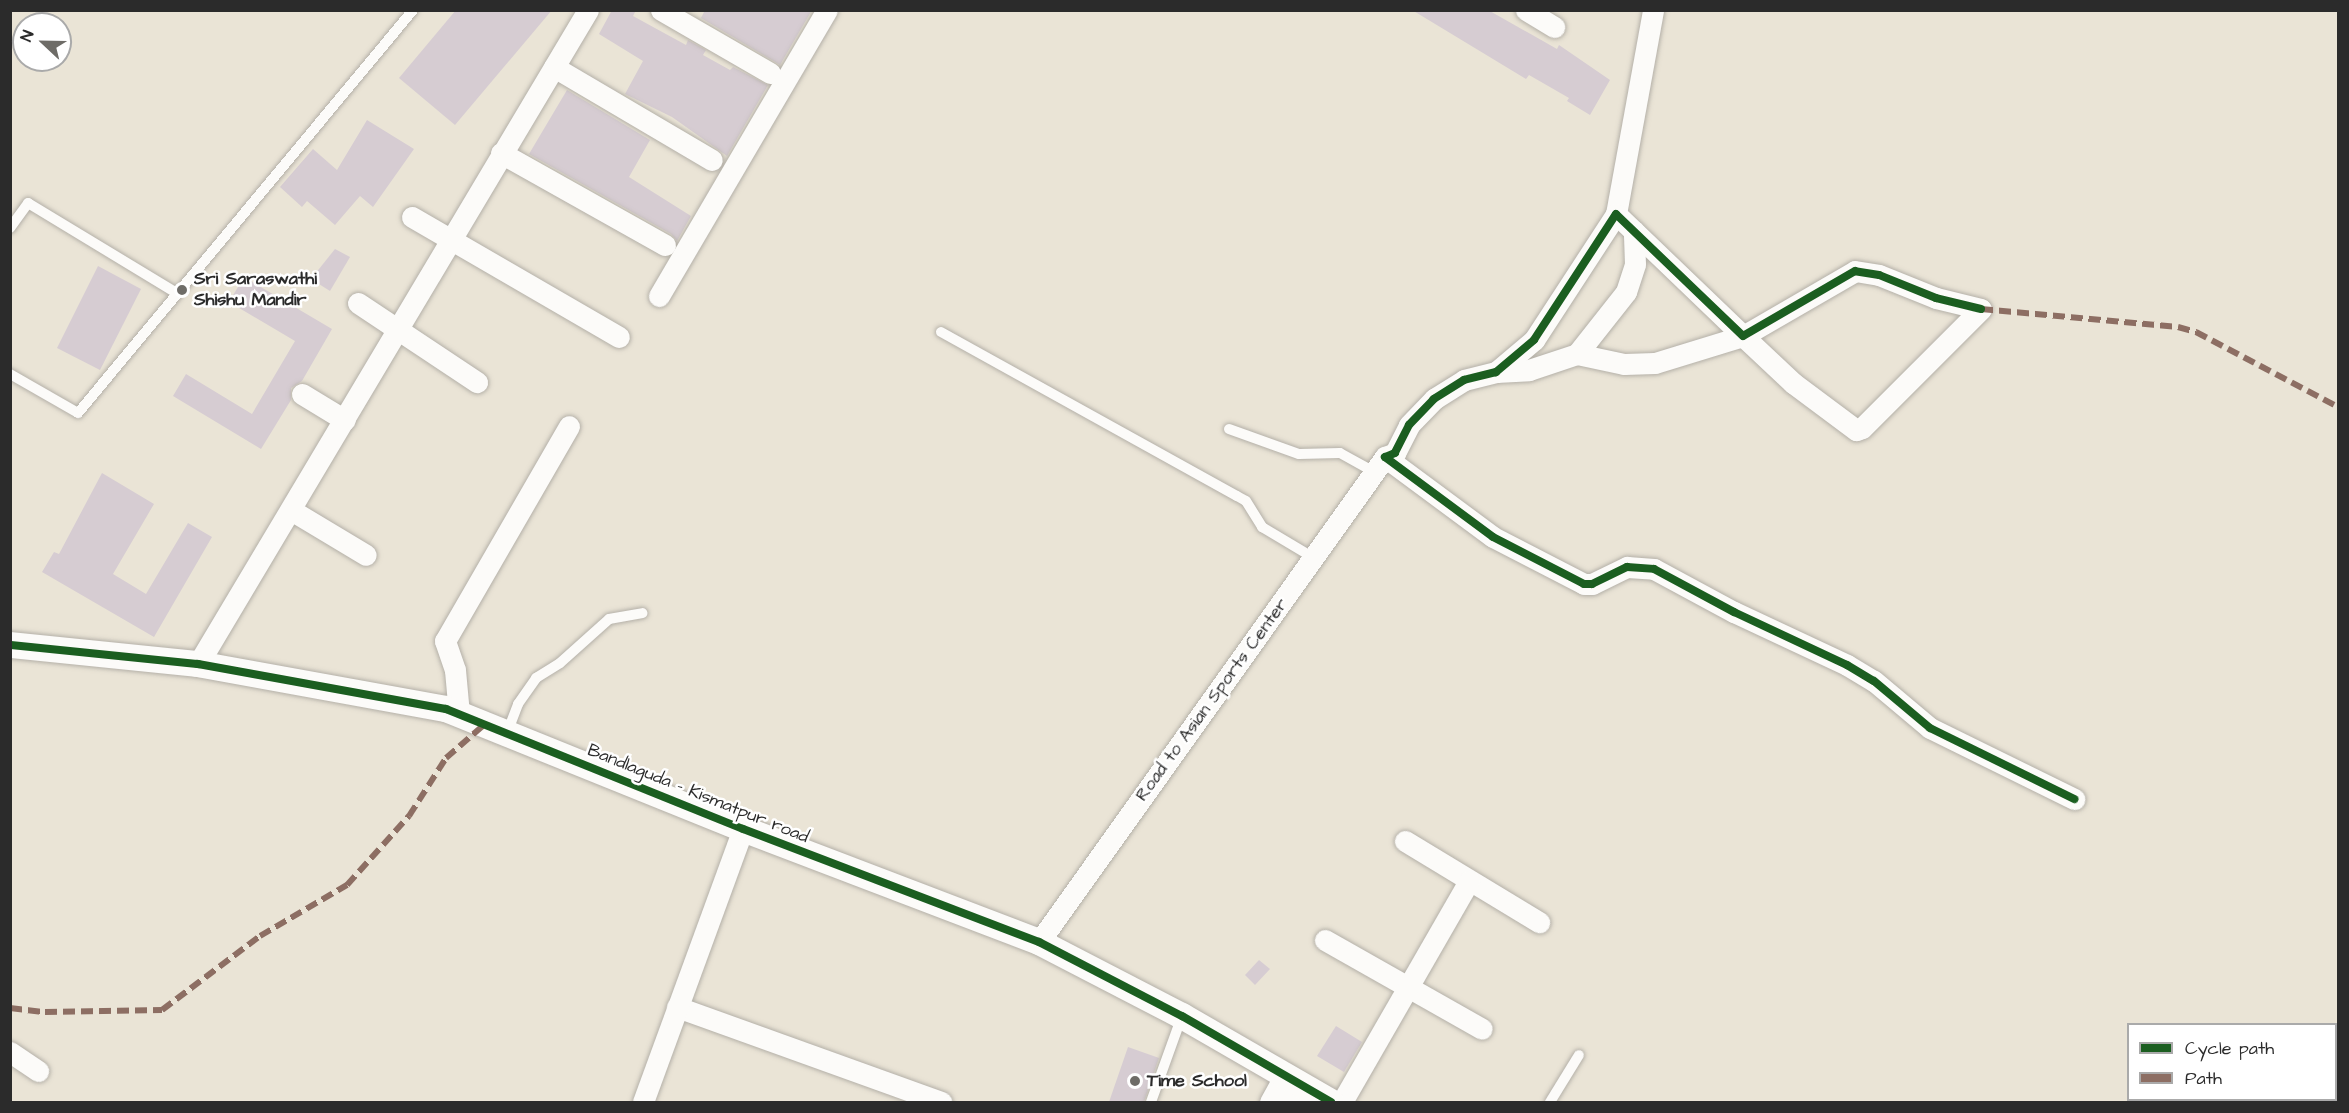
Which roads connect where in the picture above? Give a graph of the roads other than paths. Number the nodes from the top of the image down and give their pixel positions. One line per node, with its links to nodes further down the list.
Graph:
1 (413, 10): 18 (lane)
2 (588, 10): 8 (street)
3 (661, 10): 9 (street)
4 (827, 10): 19 (street)
5 (1526, 10): 7 (street)
6 (1653, 10): 12 (street)
7 (1554, 27)
8 (554, 67): 10 (street); 11 (street)
9 (770, 73)
10 (501, 153): 16 (street); 17 (street)
11 (712, 160)
12 (1616, 214): 15 (street); 26 (street)
13 (412, 217): 16 (street)
14 (10, 228): 18 (lane)
15 (1634, 231): 23 (street); 25 (street)
16 (452, 243): 21 (street); 24 (street)
17 (665, 245)
18 (175, 292): 27 (lane)
19 (659, 296)
20 (358, 303): 21 (street)
21 (399, 331): 28 (street); 30 (street)
22 (941, 332): 36 (lane)
23 (1743, 336): 23 (street); 25 (street)
24 (619, 337)
25 (1577, 354): 26 (street, Road to Asian Sports Center)
26 (1496, 372): 33 (street, Road to Asian Sports Center)
27 (10, 374)
28 (477, 381)
29 (302, 394): 30 (street)
30 (345, 420): 34 (street)
31 (569, 426): 40 (street)
32 (1229, 429): 33 (lane)
33 (1379, 465): 36 (street, Road to Asian Sports Center); 42 (street)
34 (291, 510): 35 (street); 39 (street)
35 (366, 555)
36 (1314, 558): 48 (street, Road to Asian Sports Center)
37 (642, 614): 41 (lane)
38 (10, 645): 39 (street, Bandlaguda - Kismatpur road)
39 (198, 664): 40 (street, Bandlaguda - Kismatpur road)
40 (459, 714): 41 (street, Bandlaguda - Kismatpur road)
41 (507, 733): 43 (street, Bandlaguda - Kismatpur road)
42 (2074, 799)
43 (743, 829): 48 (street, Bandlaguda - Kismatpur road); 50 (street)
44 (1405, 841): 45 (street)
45 (1469, 881): 46 (street); 49 (street)
46 (1539, 922)
47 (1325, 940): 49 (street)
48 (1039, 942): 51 (street, Bandlaguda - Kismatpur road)
49 (1408, 989): 52 (street); 62 (street)
50 (677, 1007): 57 (street); 58 (street)
51 (1182, 1016): 56 (street, Bandlaguda - Kismatpur road); 59 (lane)
52 (1482, 1029)
53 (10, 1052): 55 (street)
54 (1579, 1055): 63 (lane)
55 (38, 1071)
56 (1292, 1087): 60 (street); 61 (street, Bandlaguda - Kismatpur road)
57 (643, 1102)
58 (941, 1102)
59 (1151, 1102)
60 (1270, 1102)
61 (1331, 1102)
62 (1342, 1102)
63 (1550, 1102)

